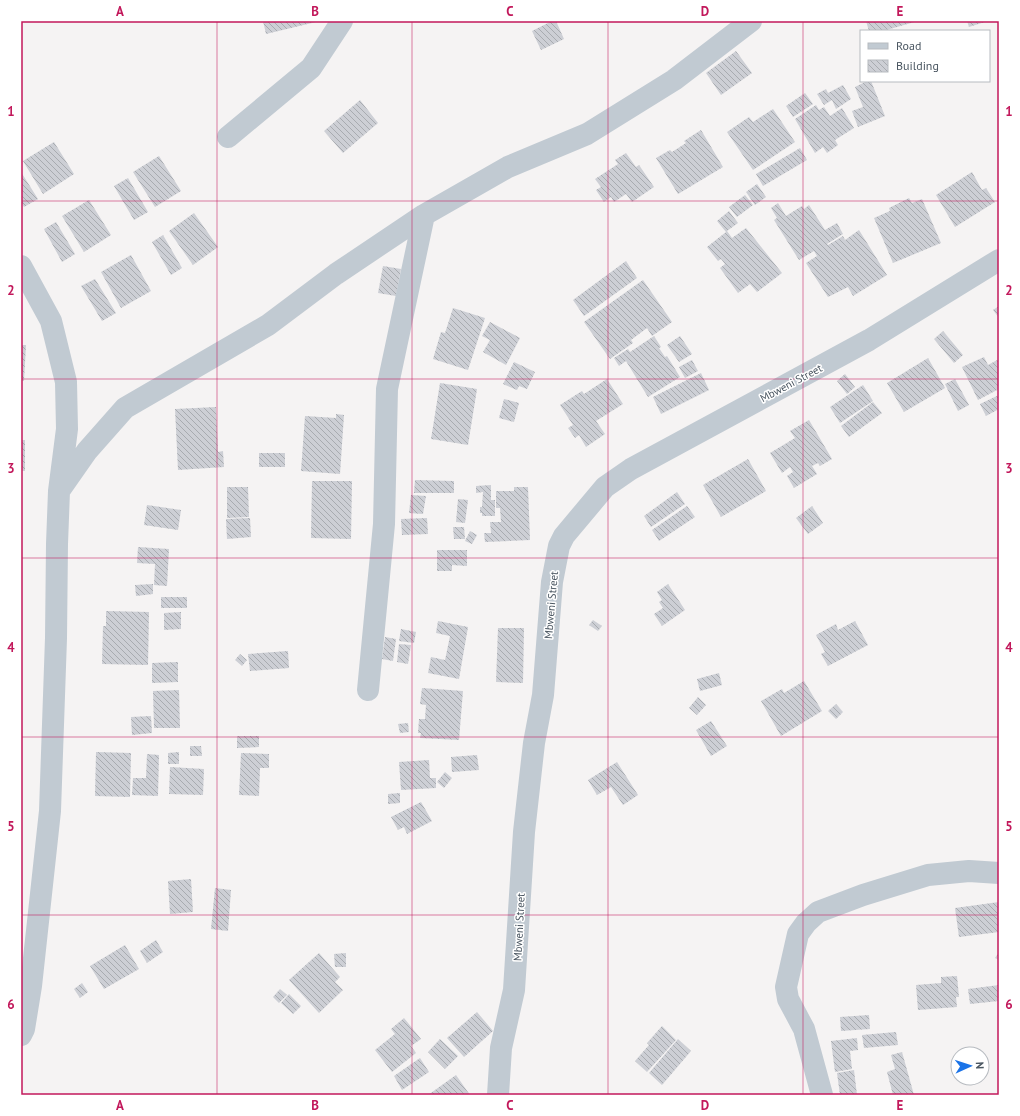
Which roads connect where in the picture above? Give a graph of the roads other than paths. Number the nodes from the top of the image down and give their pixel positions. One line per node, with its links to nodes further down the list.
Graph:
1 (342, 21): 3 (street)
2 (751, 21): 4 (street)
3 (228, 137)
4 (424, 215): 7 (street); 8 (street)
5 (999, 260): 13 (street, Mbweni Street)
6 (21, 266): 7 (street)
7 (60, 490): 12 (street)
8 (368, 690)
9 (999, 860): 10 (street)
10 (969, 871): 11 (street); 14 (street)
11 (999, 873)
12 (21, 1035)
13 (498, 1095)
14 (822, 1095)

